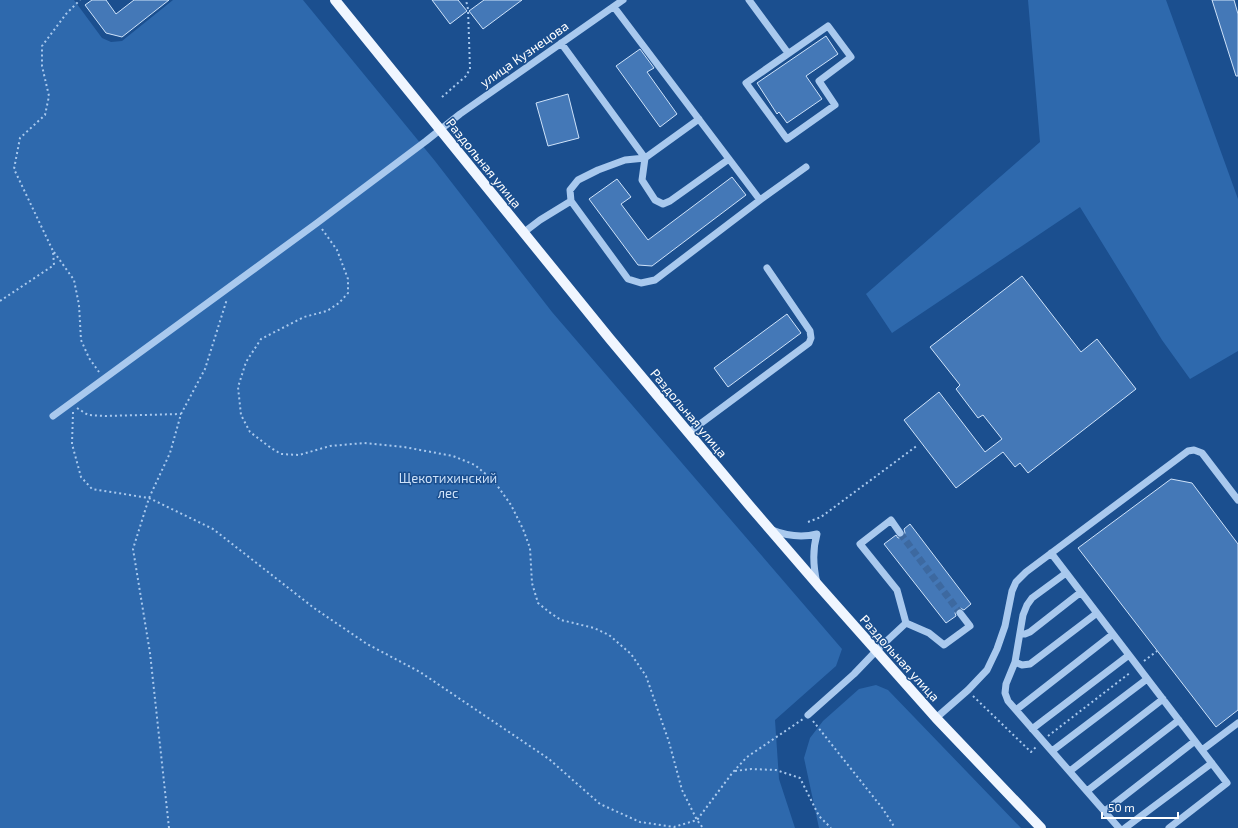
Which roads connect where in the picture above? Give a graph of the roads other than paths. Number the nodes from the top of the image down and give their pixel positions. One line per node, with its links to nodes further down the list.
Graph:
1 (335, 0): 8 (main road, Раздольная улица)
2 (623, 0): 4 (street, улица Кузнецова)
3 (749, 0): 6 (street)
4 (614, 6): 5 (street, улица Кузнецова); 7 (street)
5 (561, 43): 8 (street, улица Кузнецова); 9 (street)
6 (788, 53): 6 (street)
7 (699, 119): 9 (street); 10 (street)
8 (440, 129): 14 (main road, Раздольная улица); 16 (street, улица Кузнецова)
9 (645, 158): 10 (street); 13 (street)
10 (729, 159): 12 (street)
11 (806, 167): 12 (street)
12 (760, 200): 13 (street)
13 (571, 201): 14 (street)
14 (523, 233): 17 (main road, Раздольная улица)
15 (767, 268): 17 (street)
16 (54, 416)
17 (688, 433): 19 (main road, Раздольная улица)
18 (1238, 500): 21 (street)
19 (768, 528): 23 (main road, Раздольная улица); 23 (street)
20 (900, 533): 27 (street)
21 (1051, 553): 22 (street); 37 (street)
22 (1066, 573): 24 (street); 28 (street)
23 (818, 585): 30 (main road, Раздольная улица)
24 (1081, 592): 26 (street); 28 (street)
25 (960, 613): 27 (street)
26 (1097, 613): 29 (street); 32 (street)
27 (906, 624): 30 (street)
28 (1020, 634): 32 (street)
29 (1113, 634): 31 (street); 35 (street)
30 (877, 650): 36 (street); 37 (main road, Раздольная улица)
31 (1129, 654): 33 (street); 40 (street)
32 (1015, 662): 35 (street)
33 (1147, 679): 34 (street); 43 (street)
34 (1163, 699): 38 (street); 45 (street)
35 (1016, 710): 40 (street)
36 (808, 715)
37 (936, 718): 48 (main road, Раздольная улица)
38 (1179, 720): 41 (street); 46 (street)
39 (1238, 723): 42 (street)
40 (1032, 729): 43 (street)
41 (1195, 741): 42 (street); 47 (street)
42 (1202, 750): 44 (street)
43 (1052, 751): 45 (street)
44 (1212, 763): 50 (street); 51 (street)
45 (1070, 771): 46 (street)
46 (1087, 791): 47 (street)
47 (1105, 812): 49 (street)
48 (1041, 828)
49 (1119, 828)
50 (1125, 828)
51 (1169, 828)

